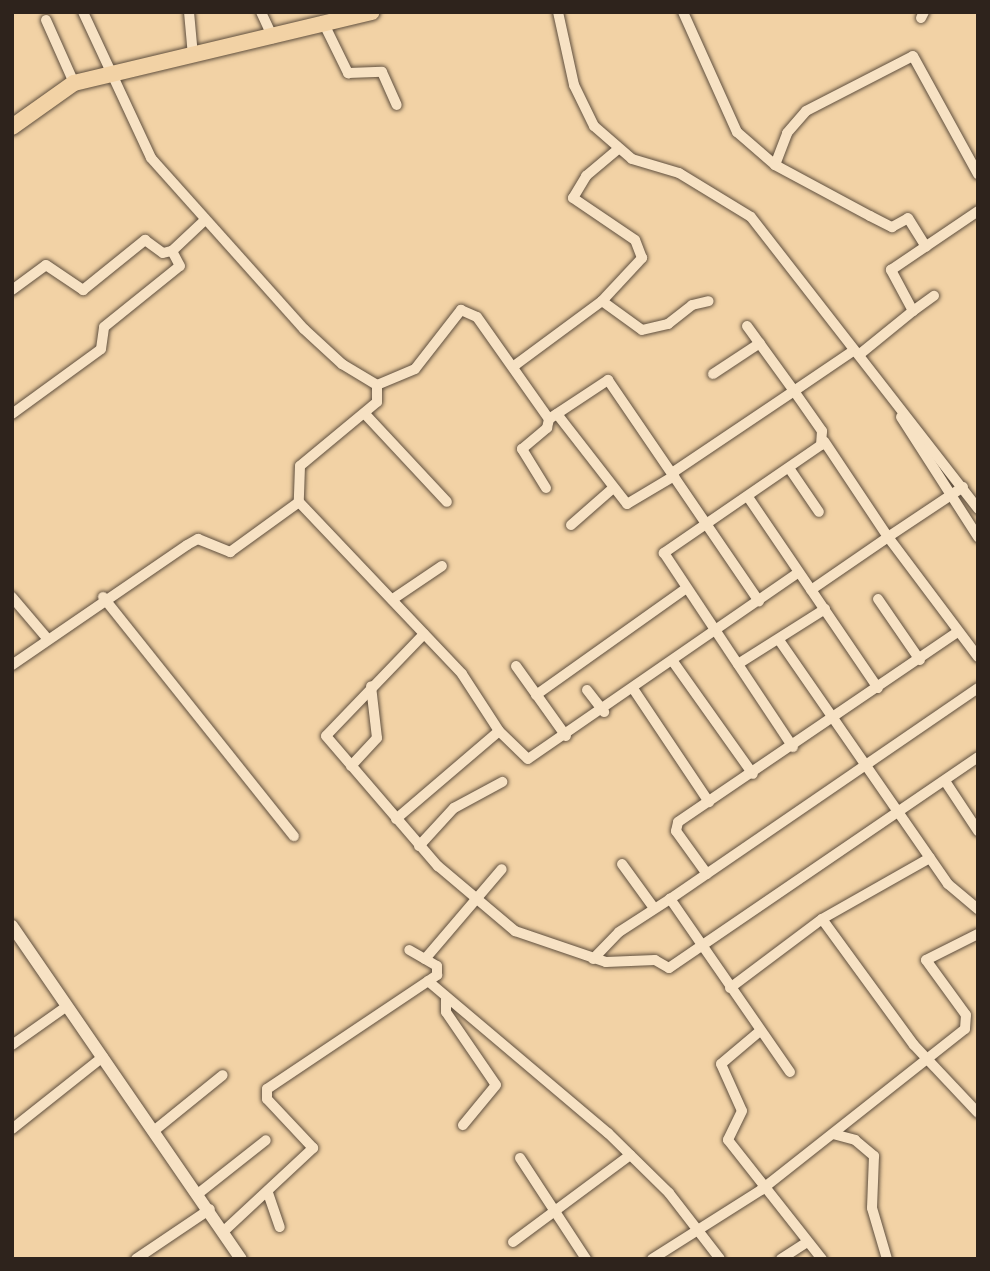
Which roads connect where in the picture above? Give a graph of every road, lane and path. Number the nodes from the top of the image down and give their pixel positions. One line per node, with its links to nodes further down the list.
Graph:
1 (83, 12): 11 (street)
2 (189, 12): 10 (street)
3 (261, 12): 9 (street)
4 (558, 12): 15 (street)
5 (683, 12): 16 (street)
6 (364, 13): 8 (main road)
7 (46, 20): 12 (street)
8 (324, 24): 9 (main road); 13 (street)
9 (273, 38): 10 (main road)
10 (193, 56): 11 (main road)
11 (111, 71): 12 (main road); 19 (street)
12 (74, 83): 14 (main road)
13 (397, 105)
14 (12, 127)
15 (617, 150): 24 (street); 29 (street)
16 (775, 165): 17 (street); 20 (street)
17 (978, 174)
18 (978, 211): 20 (street)
19 (205, 220): 21 (street); 32 (street)
20 (926, 247): 26 (street)
21 (172, 251): 22 (street); 35 (street)
22 (12, 290)
23 (934, 296): 26 (street)
24 (602, 301): 25 (street); 30 (street)
25 (709, 301)
26 (913, 312): 29 (street)
27 (747, 326): 28 (street)
28 (760, 343): 31 (street); 33 (street)
29 (856, 352): 33 (street); 34 (street)
30 (513, 366): 32 (street); 37 (street)
31 (713, 374)
32 (377, 384): 36 (street)
33 (794, 391): 38 (street); 40 (street)
34 (898, 408): 42 (street); 45 (street)
35 (12, 414)
36 (365, 414): 46 (street); 47 (street)
37 (553, 416): 40 (street); 41 (street); 43 (street)
38 (824, 441): 39 (street); 52 (street)
39 (789, 468): 44 (street); 49 (street)
40 (673, 474): 43 (street); 50 (street)
41 (546, 488)
42 (963, 488): 45 (street); 48 (street)
43 (612, 489): 51 (street)
44 (748, 496): 50 (street); 55 (street)
45 (949, 496): 52 (street); 53 (street)
46 (299, 502): 59 (street); 60 (street)
47 (447, 502)
48 (978, 509)
49 (819, 512)
50 (706, 524): 56 (street); 62 (street)
51 (571, 525)
52 (888, 537): 57 (street); 66 (street)
53 (978, 537)
54 (442, 566): 60 (street)
55 (798, 573): 57 (street); 62 (street)
56 (685, 589): 64 (street); 80 (street)
57 (811, 590): 63 (street)
58 (12, 597): 67 (street)
59 (103, 597): 67 (street); 96 (street)
60 (393, 599): 65 (street)
61 (878, 599): 70 (street)
62 (759, 601): 64 (street)
63 (825, 609): 68 (street); 76 (street)
64 (716, 631): 71 (street); 72 (street)
65 (424, 634): 75 (street); 83 (street)
66 (956, 634): 69 (street); 70 (street)
67 (46, 637): 73 (street)
68 (779, 640): 72 (street); 82 (street)
69 (978, 657)
70 (920, 660): 76 (street)
71 (674, 663): 79 (street); 89 (street)
72 (738, 664): 85 (street)
73 (12, 665)
74 (516, 666): 80 (street)
75 (371, 686): 87 (street); 87 (street)
76 (878, 688): 82 (street)
77 (978, 688): 88 (street)
78 (587, 690): 81 (street)
79 (634, 690): 81 (street); 92 (street)
80 (537, 695): 84 (street)
81 (604, 712): 84 (street)
82 (834, 720): 85 (street); 88 (street)
83 (499, 731): 84 (street); 94 (street)
84 (566, 736)
85 (793, 747): 89 (street)
86 (978, 757): 90 (street)
87 (351, 765): 94 (street)
88 (864, 765): 93 (street); 101 (street)
89 (753, 774): 92 (street)
90 (945, 781): 93 (street); 95 (street)
91 (502, 782): 97 (street)
92 (709, 802): 101 (street)
93 (898, 813): 98 (street); 109 (street)
94 (396, 819): 97 (street)
95 (978, 831)
96 (294, 836)
97 (419, 846): 102 (street)
98 (930, 858): 105 (street); 106 (street)
99 (622, 864): 104 (street)
100 (502, 869): 102 (street)
101 (707, 874): 103 (street)
102 (482, 897): 111 (street); 112 (street)
103 (670, 899): 104 (street); 109 (street)
104 (654, 908): 112 (street)
105 (978, 909)
106 (822, 919): 114 (street); 120 (street)
107 (12, 926): 116 (street)
108 (978, 934): 120 (street)
109 (700, 946): 112 (street); 114 (street)
110 (409, 950): 111 (street)
111 (425, 959): 113 (street)
112 (593, 959)
113 (428, 981): 115 (street); 133 (street)
114 (730, 988): 117 (street)
115 (446, 999): 124 (street); 129 (street)
116 (67, 1006): 118 (street); 119 (street)
117 (760, 1031): 121 (street); 131 (street)
118 (12, 1045)
119 (103, 1057): 125 (street); 126 (street)
120 (925, 1059): 123 (street); 127 (street)
121 (790, 1072)
122 (223, 1075): 126 (street)
123 (978, 1113)
124 (463, 1125)
125 (12, 1129)
126 (155, 1130): 132 (street)
127 (834, 1134): 131 (street); 148 (street)
128 (266, 1140): 132 (street)
129 (630, 1155): 135 (street); 137 (street)
130 (520, 1158): 135 (street)
131 (761, 1190): 137 (street); 140 (street)
132 (199, 1193): 134 (street)
133 (268, 1193): 136 (street); 138 (street)
134 (210, 1209): 138 (street); 141 (street)
135 (558, 1211): 139 (street); 143 (street)
136 (280, 1227)
137 (702, 1230): 144 (street); 145 (street)
138 (224, 1231): 142 (street)
139 (513, 1242)
140 (807, 1242): 146 (street); 147 (street)
141 (136, 1259)
142 (241, 1259)
143 (586, 1259)
144 (652, 1259)
145 (720, 1259)
146 (781, 1259)
147 (822, 1259)
148 (887, 1259)

